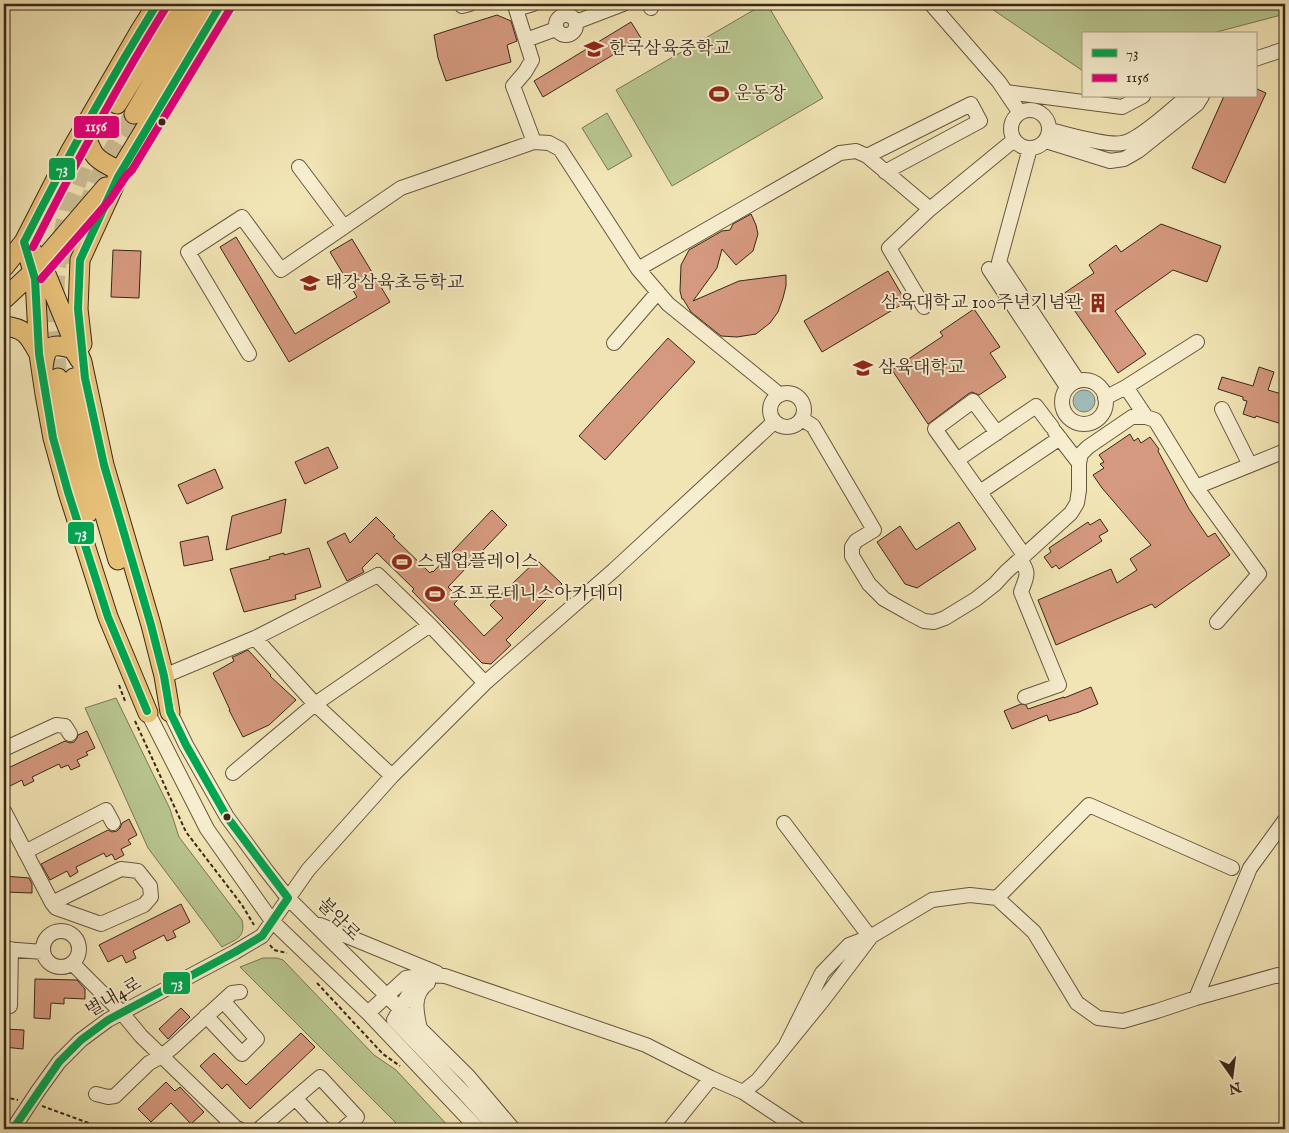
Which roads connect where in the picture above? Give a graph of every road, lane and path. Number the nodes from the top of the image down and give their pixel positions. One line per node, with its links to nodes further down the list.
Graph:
1 (157, 4): 23 (main road)
2 (179, 4): 20 (main road)
3 (199, 4): 22 (main road)
4 (221, 4): 29 (main road)
5 (462, 4): 6 (street)
6 (470, 4)
7 (533, 4): 13 (street)
8 (624, 4): 11 (street)
9 (930, 4): 16 (street)
10 (560, 10): 11 (street); 12 (street)
11 (576, 22): 12 (street)
12 (556, 29): 13 (street)
13 (526, 40): 26 (street)
14 (1285, 49): 15 (street)
15 (1256, 59)
16 (1006, 92): 17 (street); 21 (street)
17 (1139, 98)
18 (1186, 98): 24 (street)
19 (1200, 98): 24 (street)
20 (117, 104)
21 (1020, 113): 24 (street); 25 (street)
22 (134, 114)
23 (83, 129): 29 (main road); 34 (main road)
24 (1048, 135): 27 (street)
25 (1014, 140): 27 (street); 32 (street)
26 (534, 142): 33 (street); 37 (street)
27 (1030, 148): 47 (street)
28 (867, 156): 31 (street); 31 (street); 37 (street)
29 (121, 167): 36 (main road); 46 (main road)
30 (299, 167): 33 (street)
31 (885, 172): 32 (street)
32 (930, 210): 40 (street)
33 (344, 227): 45 (street)
34 (24, 242): 35 (main road); 36 (main road)
35 (4, 267)
36 (37, 267): 39 (main road); 44 (main road); 46 (main road)
37 (638, 269): 38 (street)
38 (658, 292): 43 (street); 49 (street)
39 (4, 299)
40 (924, 306)
41 (4, 326): 44 (main road)
42 (1197, 342): 48 (street)
43 (614, 343)
44 (40, 354): 46 (main road)
45 (249, 354)
46 (65, 377): 70 (main road); 74 (main road); 75 (main road)
47 (1072, 384): 50 (street); 52 (street)
48 (1126, 387): 50 (street); 53 (street)
49 (780, 395): 54 (street); 56 (street)
50 (1105, 398): 55 (street)
51 (1222, 409): 63 (street)
52 (1067, 416): 55 (street); 58 (street)
53 (1146, 417): 59 (street); 64 (street)
54 (802, 419): 56 (street); 66 (street)
55 (1096, 420): 59 (street)
56 (774, 422): 71 (street, 별내4로)
57 (997, 432): 58 (street); 61 (street); 61 (street)
58 (1056, 432): 62 (street); 65 (street)
59 (1106, 434): 62 (street)
60 (1285, 451): 63 (street)
61 (957, 460): 65 (street)
62 (1079, 463): 66 (street)
63 (1250, 465): 64 (street)
64 (1196, 487): 67 (street)
65 (980, 492): 66 (street)
66 (1022, 557): 72 (street)
67 (1217, 622)
68 (430, 625): 69 (street); 71 (street); 73 (street)
69 (255, 638): 70 (street); 73 (street)
70 (164, 676): 74 (main road)
71 (485, 684): 79 (street, 별내4로)
72 (1025, 697)
73 (316, 704): 78 (street); 79 (street)
74 (170, 712): 86 (street, 불암로)
75 (148, 713): 89 (street)
76 (70, 734): 77 (street)
77 (4, 749)
78 (233, 773)
79 (392, 776): 86 (street, 별내4로)
80 (4, 811): 84 (street)
81 (1285, 820): 103 (street)
82 (113, 823): 84 (street)
83 (784, 823): 91 (street)
84 (25, 852): 88 (street)
85 (1232, 868): 87 (street)
86 (288, 898): 89 (street, 별내4로); 90 (street, 불암로)
87 (997, 898): 91 (street); 103 (street)
88 (52, 903): 88 (street)
89 (272, 921): 107 (street, 별내4로); 108 (street)
90 (314, 923): 98 (street); 102 (street, 불암로)
91 (870, 937): 114 (street)
92 (7, 949): 94 (street); 105 (street)
93 (274, 950): 95 (path)
94 (43, 952): 96 (street); 96 (street)
95 (290, 954)
96 (72, 963): 107 (street)
97 (419, 976): 98 (street); 102 (street); 106 (street)
98 (445, 976): 110 (street); 113 (street)
99 (1285, 978): 103 (street)
100 (317, 983): 112 (path)
101 (240, 992): 104 (street)
102 (386, 996): 106 (street, 불암로); 108 (street)
103 (1196, 998)
104 (223, 1001): 109 (street); 109 (street)
105 (4, 1006)
106 (400, 1009): 110 (street, 불암로); 126 (street)
107 (122, 1013): 111 (street); 118 (street, 별내4로)
108 (368, 1013): 125 (street)
109 (206, 1016): 111 (street)
110 (420, 1029): 127 (street, 불암로)
111 (162, 1056): 115 (street); 121 (street)
112 (400, 1066)
113 (711, 1078): 114 (street); 128 (street)
114 (743, 1092): 129 (street)
115 (96, 1094)
116 (4, 1097): 118 (path)
117 (295, 1098): 122 (street); 123 (street); 124 (street)
118 (32, 1100): 119 (street, 별내4로); 120 (path)
119 (13, 1129)
120 (106, 1129)
121 (238, 1129)
122 (259, 1129)
123 (324, 1129)
124 (343, 1129)
125 (478, 1129)
126 (497, 1129)
127 (513, 1129)
128 (670, 1129)
129 (799, 1129)

